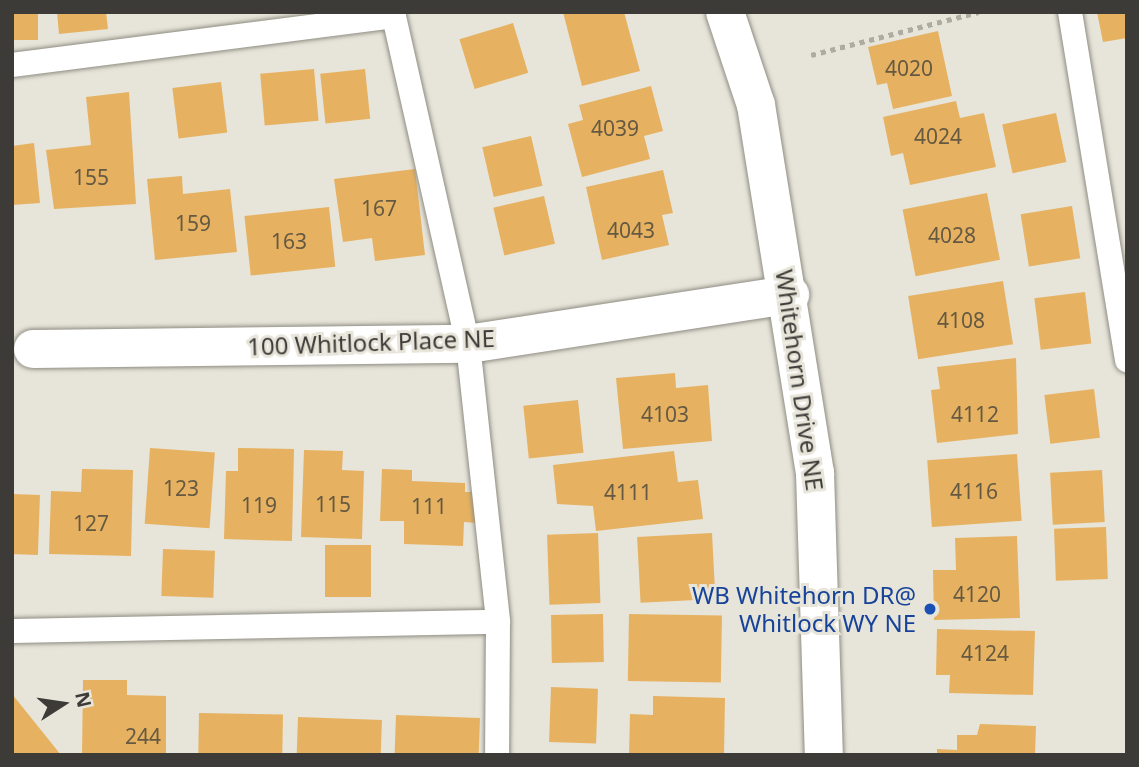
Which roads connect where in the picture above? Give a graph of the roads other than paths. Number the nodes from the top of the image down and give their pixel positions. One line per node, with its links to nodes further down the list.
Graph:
1 (725, 12): 5 (street, Whitehorn Drive NE)
2 (1070, 12): 8 (lane)
3 (393, 14): 4 (lane); 6 (lane)
4 (12, 65)
5 (790, 295): 6 (street, 100 Whitlock Place NE); 12 (street, Whitehorn Drive NE)
6 (468, 344): 7 (street, 100 Whitlock Place NE); 9 (lane)
7 (33, 349)
8 (1127, 360)
9 (498, 622): 10 (lane); 11 (lane)
10 (12, 631)
11 (497, 755)
12 (824, 755)

